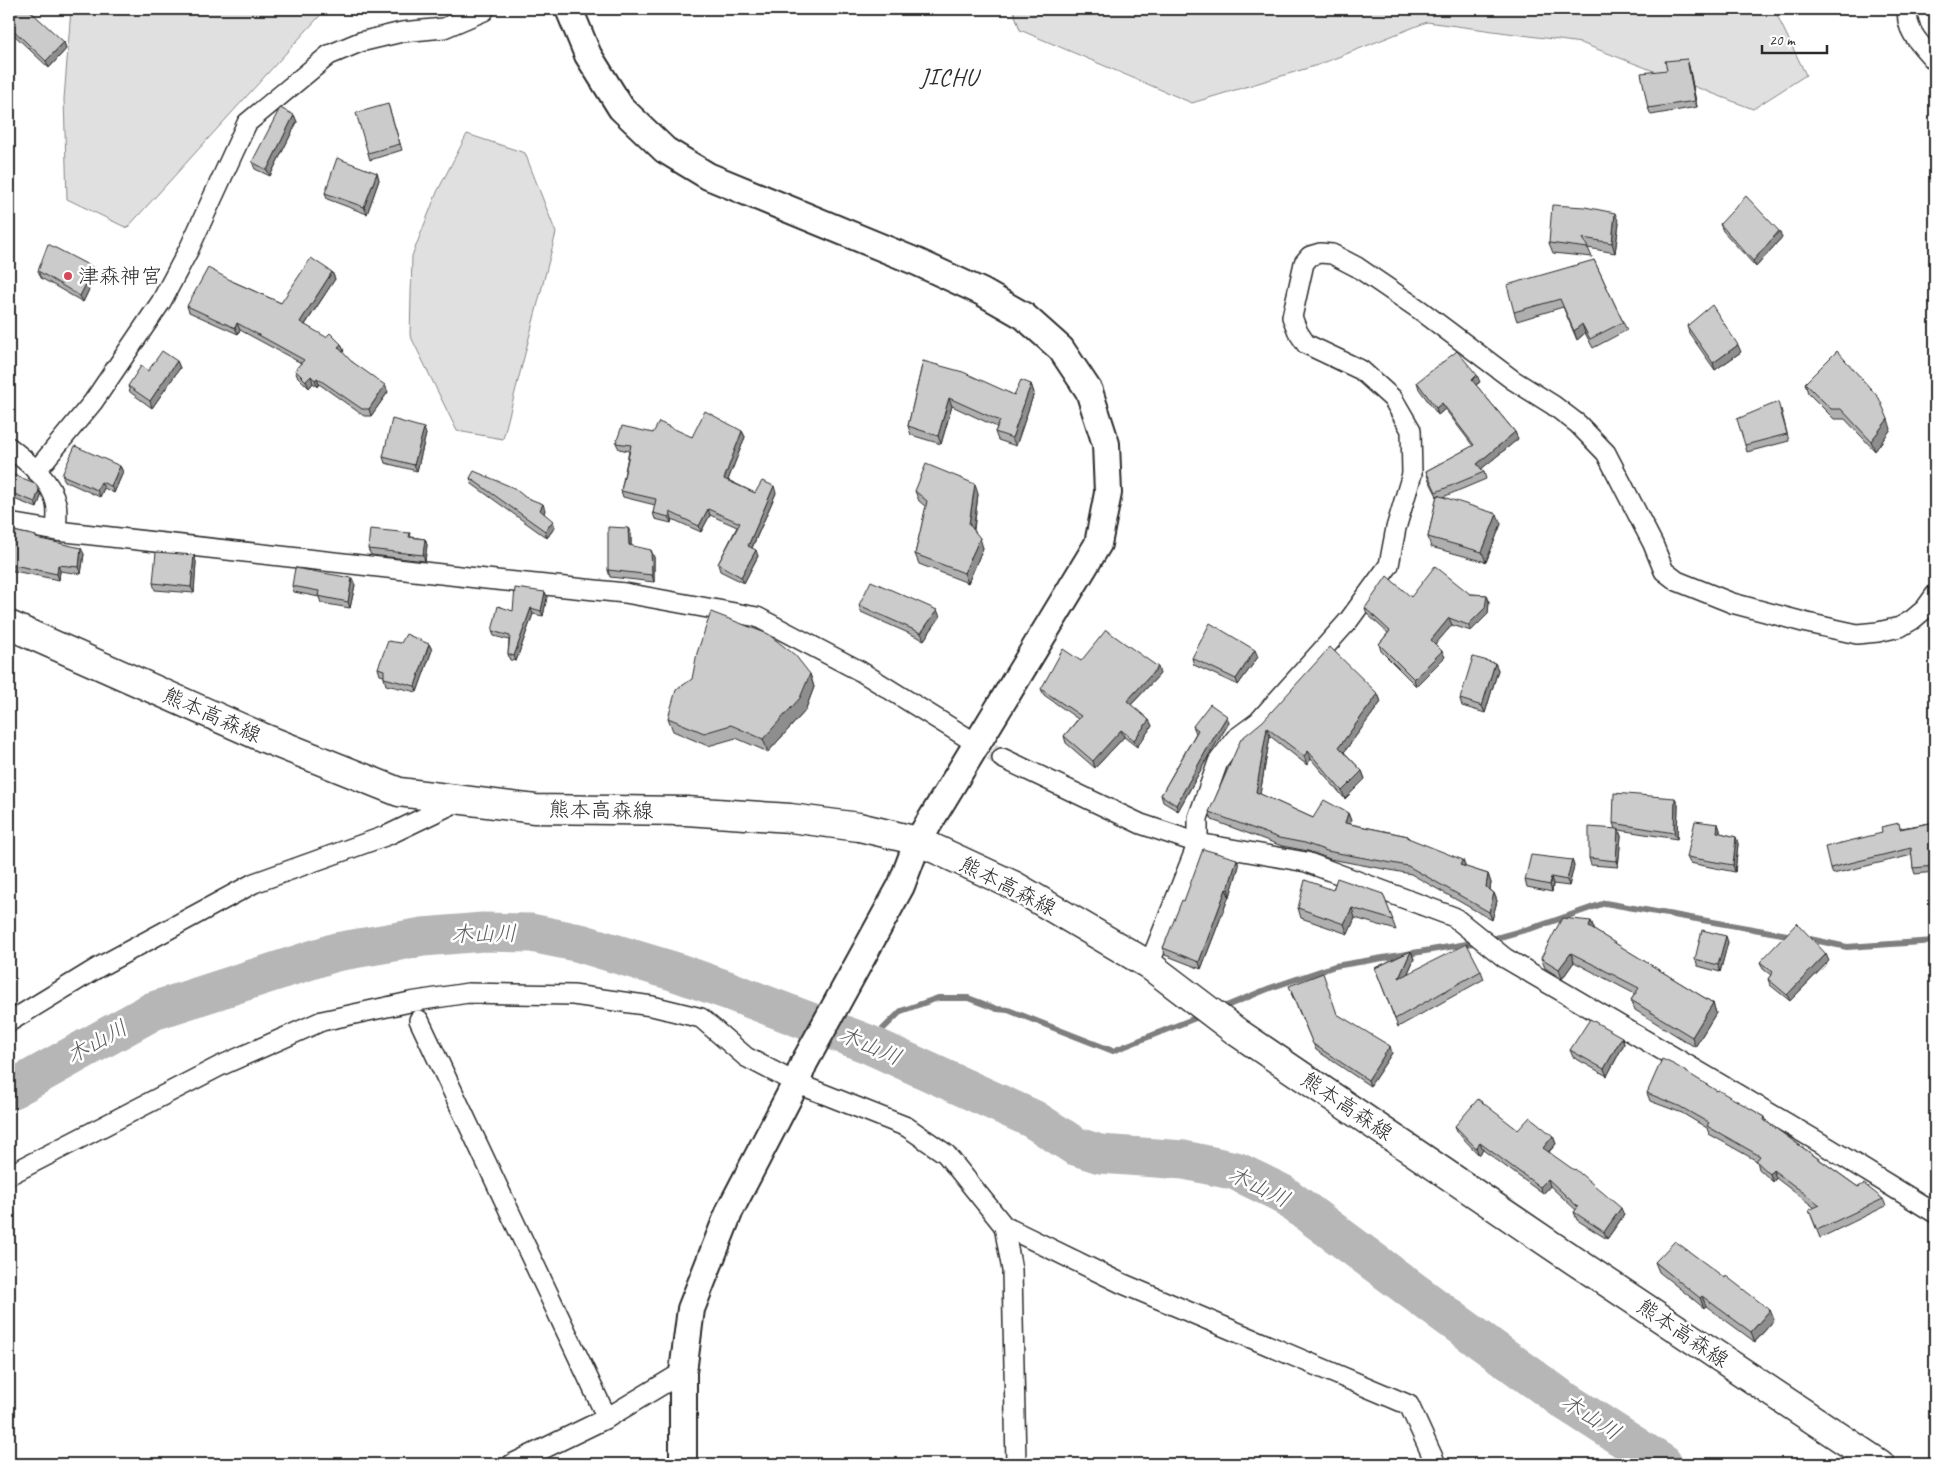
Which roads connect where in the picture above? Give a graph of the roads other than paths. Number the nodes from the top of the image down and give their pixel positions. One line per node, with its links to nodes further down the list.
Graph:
1 (568, 9): 14 (street)
2 (1908, 9): 4 (street)
3 (482, 10): 6 (street)
4 (1935, 61)
5 (9, 447): 6 (street)
6 (36, 472): 8 (street)
7 (9, 523): 8 (street)
8 (57, 530): 11 (street)
9 (1935, 595): 15 (street)
10 (9, 625): 13 (main road, 熊本高森線)
11 (966, 737)
12 (1002, 758): 15 (street)
13 (461, 800): 14 (main road, 熊本高森線); 18 (street)
14 (918, 841): 16 (main road, 熊本高森線); 19 (street)
15 (1198, 843): 16 (street); 21 (street)
16 (1149, 964): 29 (main road, 熊本高森線)
17 (419, 1020): 24 (street)
18 (9, 1022)
19 (800, 1073): 20 (street); 22 (street); 23 (street)
20 (9, 1175)
21 (1935, 1213)
22 (1004, 1226): 27 (street); 28 (street)
23 (683, 1372): 24 (street); 26 (street)
24 (607, 1418): 25 (street)
25 (512, 1464)
26 (683, 1464)
27 (1016, 1464)
28 (1436, 1464)
29 (1880, 1464)

